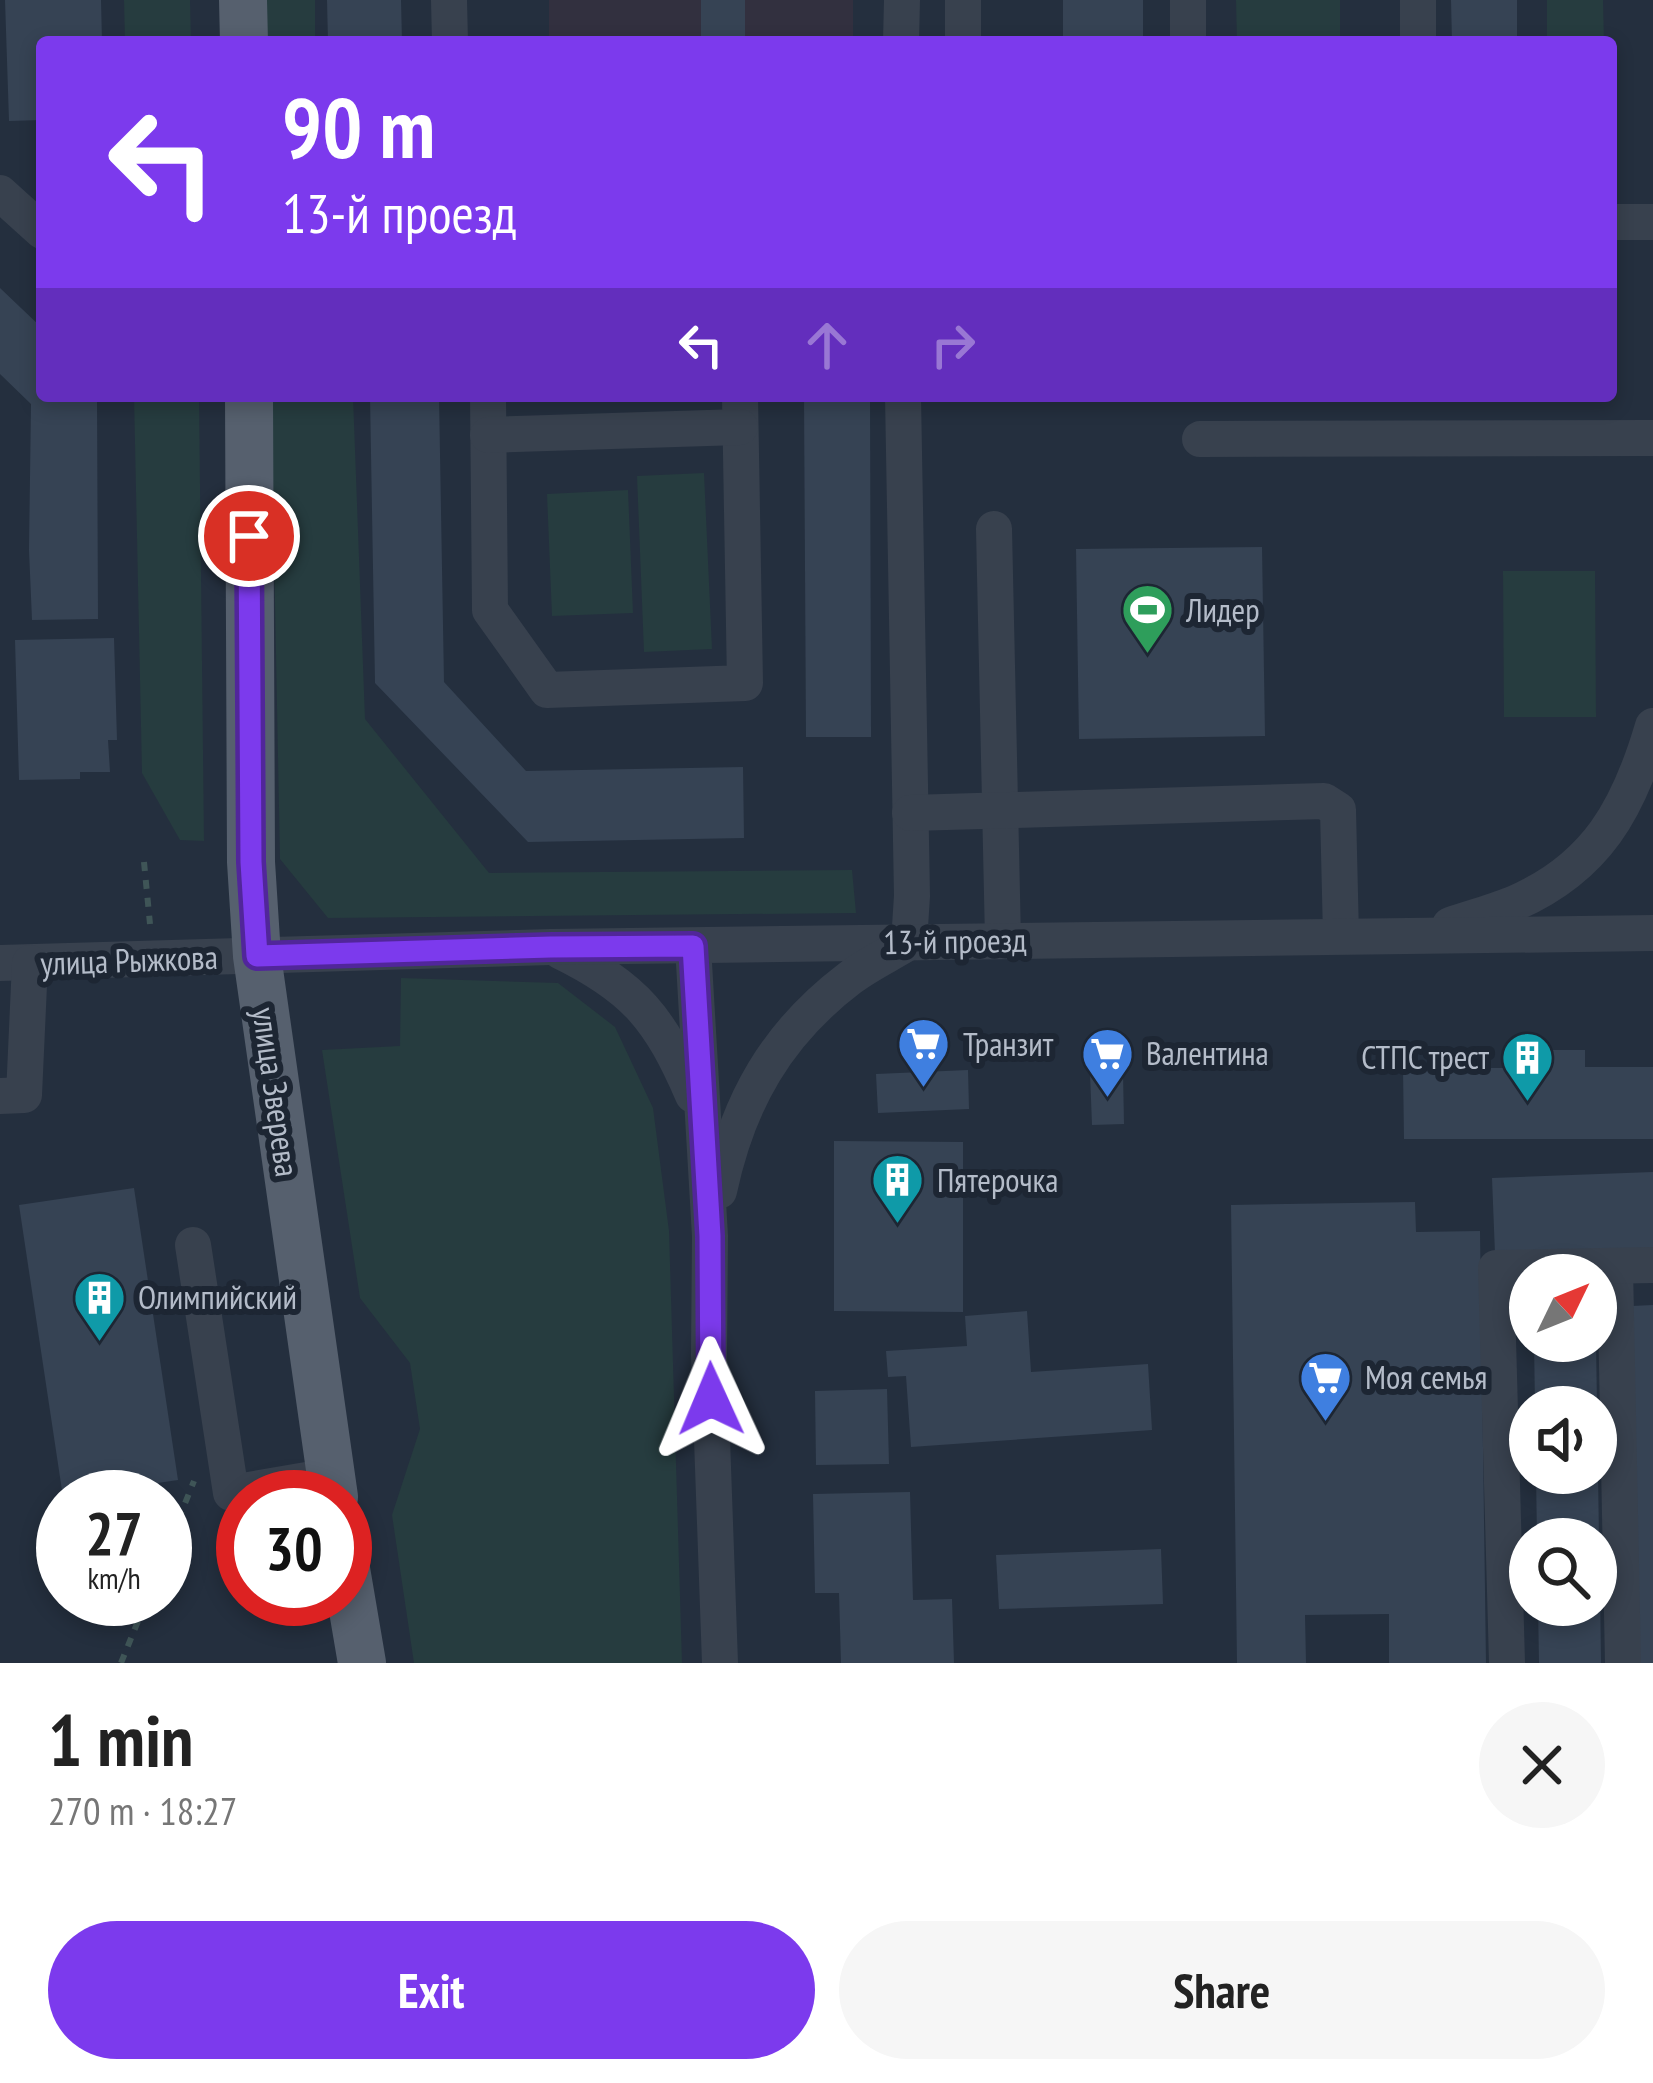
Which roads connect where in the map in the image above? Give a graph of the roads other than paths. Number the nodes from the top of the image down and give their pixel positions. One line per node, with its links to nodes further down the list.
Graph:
1 (243, 0): 7 (main road)
2 (449, 0): 8 (street)
3 (902, 0): 9 (street)
4 (963, 0): 10 (street)
5 (1188, 0): 11 (street)
6 (1418, 0): 12 (street)
7 (244, 36)
8 (450, 36)
9 (902, 36)
10 (963, 36)
11 (1188, 36)
12 (1418, 36)
13 (0, 193): 16 (street)
14 (1617, 222): 15 (street)
15 (1653, 222)
16 (36, 226)
17 (249, 402): 35 (main road, улица Зверева)
18 (488, 402): 21 (street)
19 (903, 402): 27 (street)
20 (740, 411): 21 (street); 21 (street)
21 (488, 435)
22 (1653, 438): 23 (street)
23 (1200, 439)
24 (994, 529): 26 (street)
25 (1653, 725): 30 (street)
26 (1000, 811): 27 (street); 29 (street); 31 (street)
27 (910, 813): 32 (street)
28 (1653, 933): 30 (street, 13-й проезд)
29 (1341, 936): 30 (street, 13-й проезд); 31 (street, 13-й проезд)
30 (1412, 937)
31 (1003, 940): 32 (street, 13-й проезд)
32 (909, 942): 33 (street, 13-й проезд); 39 (street)
33 (693, 946): 34 (street, 13-й проезд); 38 (street)
34 (551, 947): 35 (street, 13-й проезд); 38 (street)
35 (257, 956): 36 (street, улица Рыжкова); 46 (main road, улица Зверева)
36 (15, 963): 37 (street)
37 (0, 1096)
38 (704, 1121): 39 (street)
39 (710, 1236): 49 (street)
40 (193, 1245): 45 (street)
41 (1653, 1265): 42 (street)
42 (1617, 1267)
43 (1509, 1268): 50 (street)
44 (1617, 1324): 51 (street)
45 (227, 1470)
46 (330, 1470)
47 (356, 1626): 48 (main road)
48 (362, 1663)
49 (720, 1663)
50 (1507, 1663)
51 (1623, 1663)

